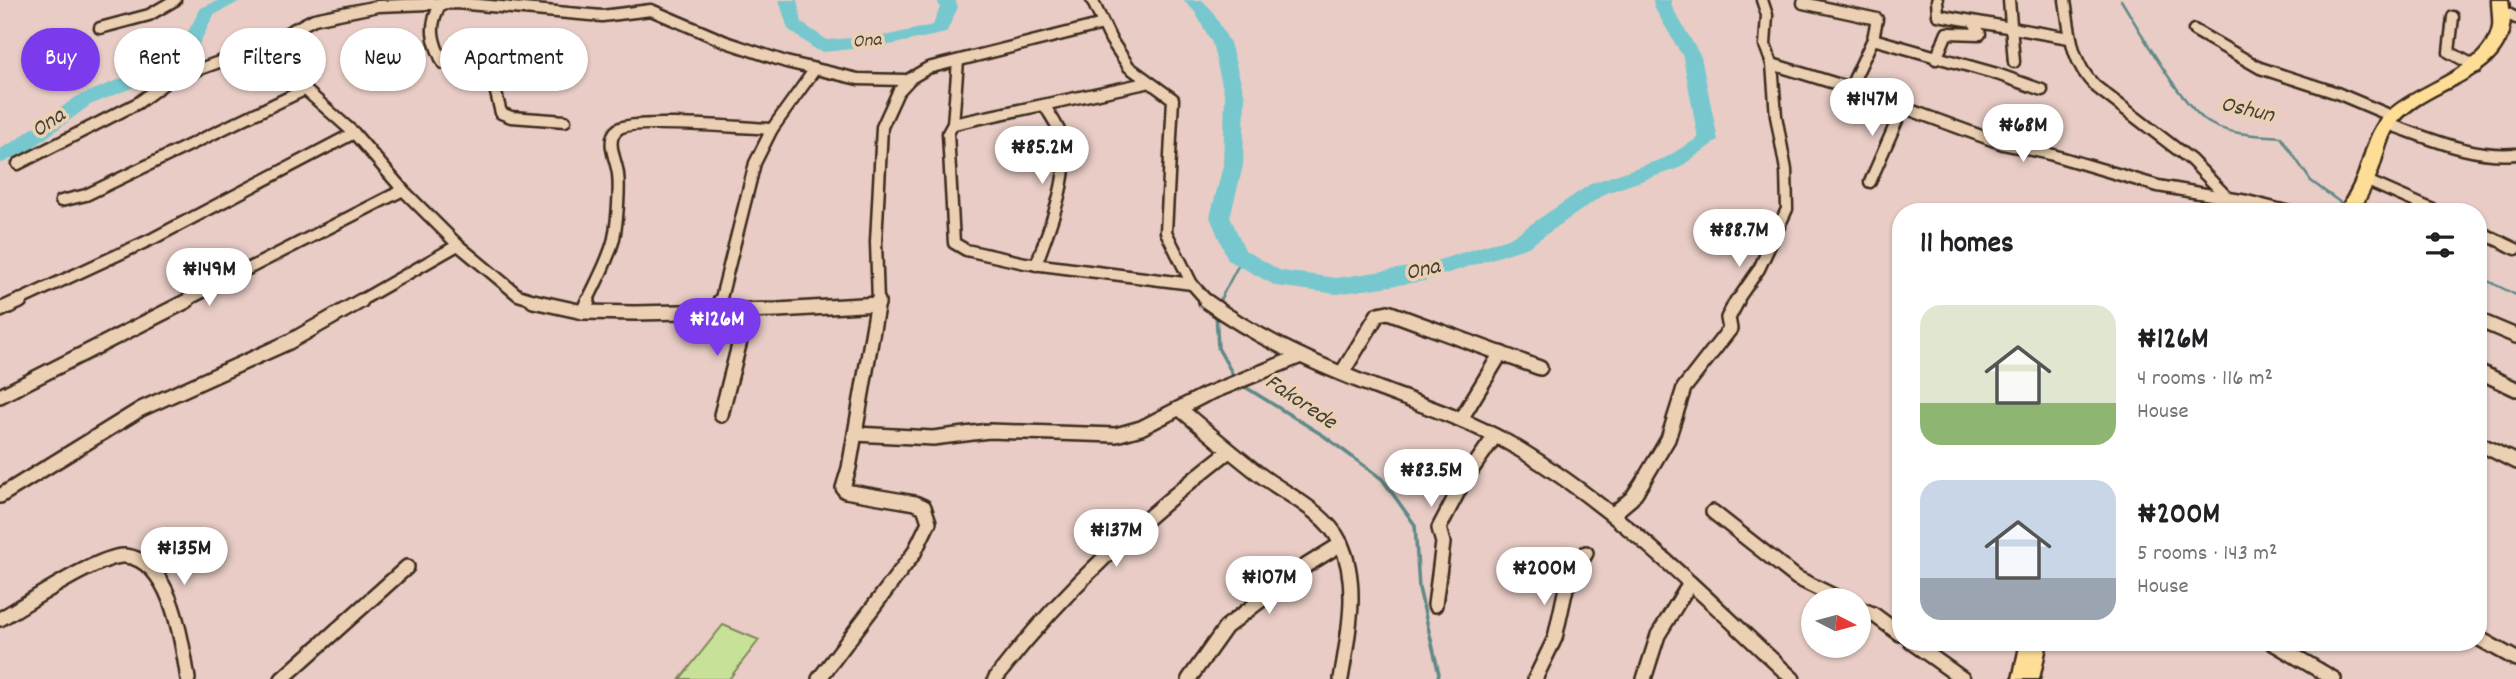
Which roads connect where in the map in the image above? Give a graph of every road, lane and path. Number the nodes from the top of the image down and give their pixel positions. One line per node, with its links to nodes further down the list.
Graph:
1 (175, 0): 14 (street)
2 (1092, 0): 13 (street)
3 (1762, 0): 25 (street)
4 (1937, 0): 10 (street)
5 (2008, 0): 16 (street)
6 (2065, 0): 19 (street)
7 (441, 2): 15 (street); 27 (street); 37 (street)
8 (1803, 3): 20 (street)
9 (2507, 10): 26 (highway)
10 (1938, 15): 12 (street); 18 (street)
11 (2453, 17): 26 (street)
12 (1974, 22): 16 (street); 18 (street)
13 (1103, 24): 22 (street); 29 (street)
14 (100, 28)
15 (297, 28)
16 (2013, 29): 19 (street); 24 (street)
17 (2194, 30): 36 (street)
18 (1944, 36): 21 (street)
19 (2069, 38): 46 (street)
20 (1873, 39): 21 (street); 30 (street)
21 (1936, 59): 31 (street)
22 (957, 61): 28 (street); 38 (street)
23 (219, 62): 42 (street)
24 (2014, 62)
25 (1772, 64): 30 (street); 80 (street)
26 (2477, 67): 36 (highway)
27 (814, 69): 28 (street); 39 (street)
28 (905, 80): 56 (street)
29 (1146, 83): 34 (street); 55 (street)
30 (1850, 88): 35 (street)
31 (2042, 90)
32 (302, 91): 47 (street)
33 (305, 91): 40 (street)
34 (1045, 106): 38 (street); 54 (street)
35 (1903, 107): 44 (street); 46 (street)
36 (2390, 120): 41 (street); 43 (highway)
37 (565, 121)
38 (953, 124): 54 (street)
39 (772, 128): 57 (street); 60 (street)
40 (355, 133): 45 (street); 58 (street)
41 (2516, 153)
42 (18, 164)
43 (2365, 180): 49 (highway); 50 (street)
44 (1870, 182)
45 (403, 190): 52 (street); 69 (street)
46 (2227, 198): 48 (street)
47 (61, 201)
48 (2241, 203)
49 (2353, 203)
50 (2417, 203)
51 (2487, 235): 53 (street)
52 (458, 245): 60 (street); 78 (street)
53 (2516, 249)
54 (1037, 265): 55 (street)
55 (1192, 284): 64 (street)
56 (878, 304): 59 (street); 73 (street)
57 (718, 309): 59 (street); 60 (street)
58 (0, 310)
59 (748, 310): 71 (street)
60 (583, 312)
61 (2487, 324): 62 (street)
62 (2516, 336)
63 (1501, 353): 65 (street); 66 (street); 72 (street)
64 (1301, 356): 66 (street); 70 (street)
65 (1540, 368)
66 (1342, 373): 72 (street)
67 (2487, 375): 68 (street)
68 (2516, 389)
69 (0, 396)
70 (1180, 409): 73 (street); 76 (street)
71 (721, 415)
72 (1461, 419): 74 (street)
73 (855, 434): 97 (street)
74 (1495, 436): 80 (street); 86 (street)
75 (2487, 447): 77 (street)
76 (1229, 451): 81 (street); 98 (street)
77 (2516, 461)
78 (0, 496)
79 (1713, 512): 85 (street)
80 (1612, 514): 84 (street)
81 (1341, 544): 99 (street); 100 (street)
82 (1586, 553): 101 (street)
83 (407, 567): 96 (street)
84 (1690, 583): 102 (street); 103 (street)
85 (1817, 588)
86 (1435, 605)
87 (3, 612): 95 (street)
88 (1871, 613): 89 (street)
89 (1892, 628)
90 (2487, 643): 94 (street)
91 (1924, 651): 104 (street)
92 (2032, 651): 105 (highway)
93 (2286, 651): 106 (street)
94 (2516, 659)
95 (188, 679)
96 (282, 679)
97 (819, 679)
98 (995, 679)
99 (1189, 679)
100 (1341, 679)
101 (1535, 679)
102 (1644, 679)
103 (1793, 679)
104 (1964, 679)
105 (2026, 679)
106 (2334, 679)

